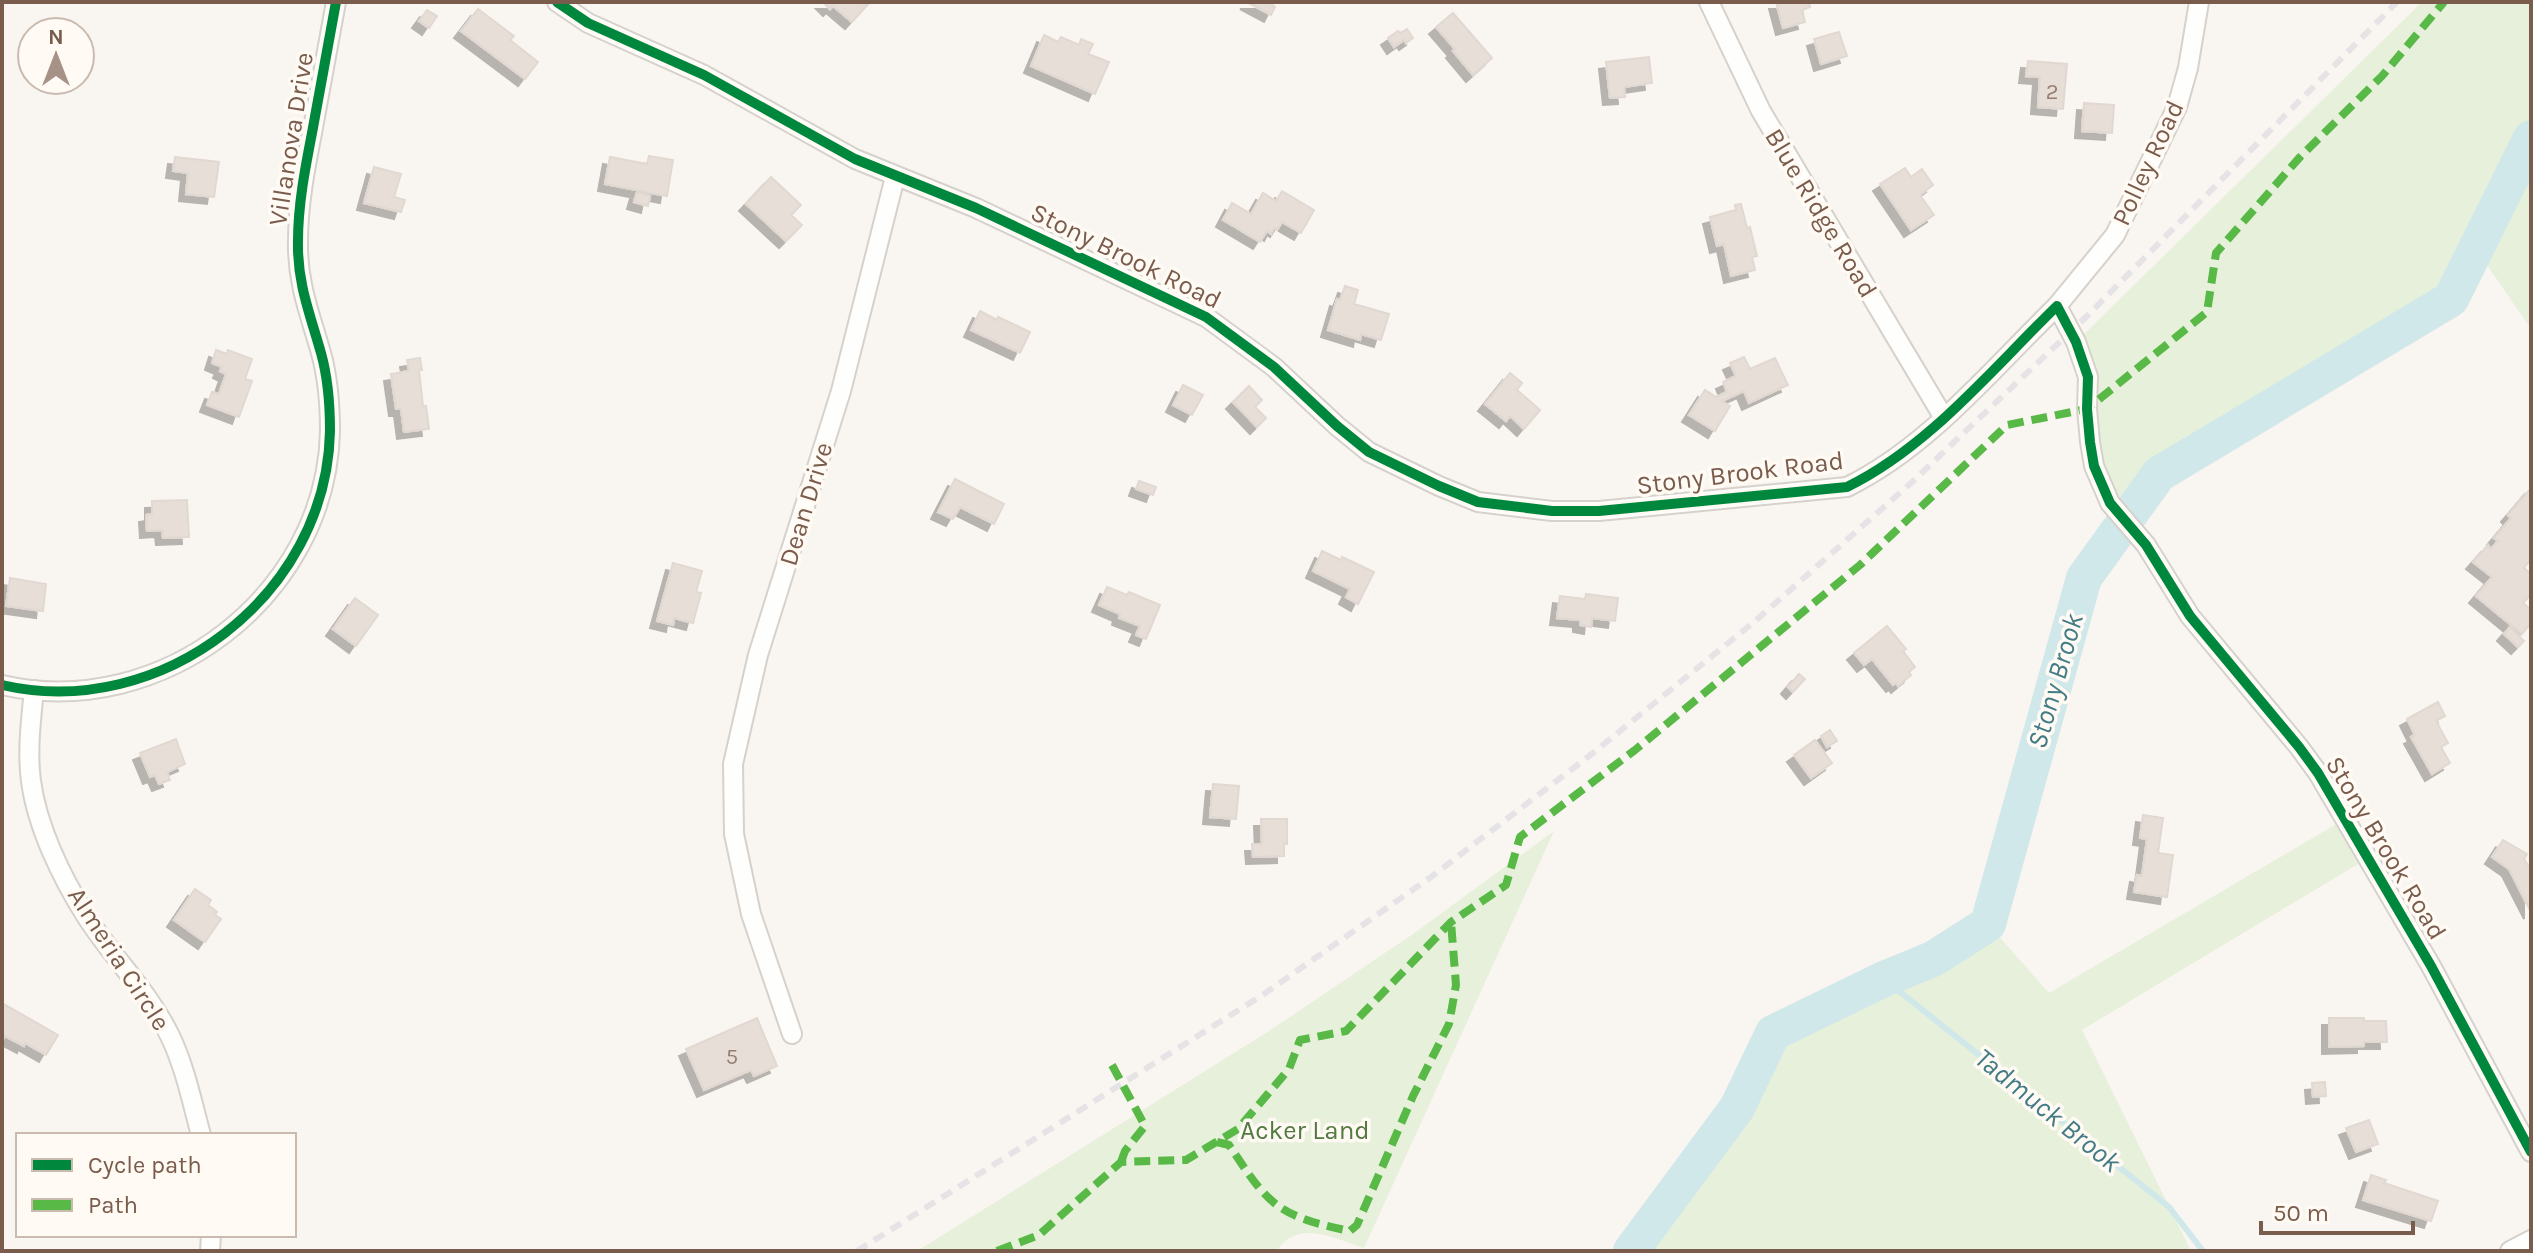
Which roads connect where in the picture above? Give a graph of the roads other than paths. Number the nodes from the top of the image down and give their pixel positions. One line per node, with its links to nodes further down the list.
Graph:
1 (336, 2): 9 (street, Villanova Drive)
2 (557, 2): 5 (street, Stony Brook Road)
3 (1709, 2): 7 (street, Blue Ridge Road)
4 (2199, 2): 6 (street, Polley Road)
5 (895, 177): 7 (street, Stony Brook Road); 10 (street, Dean Drive)
6 (2057, 306): 7 (street, Stony Brook Road); 12 (street, Stony Brook Road)
7 (1944, 418)
8 (2, 685): 9 (street, Villanova Drive)
9 (34, 690): 11 (street, Almeria Circle)
10 (792, 1034)
11 (200, 1133)
12 (2531, 1152)
13 (2531, 1240): 14 (street)
14 (2510, 1251)

